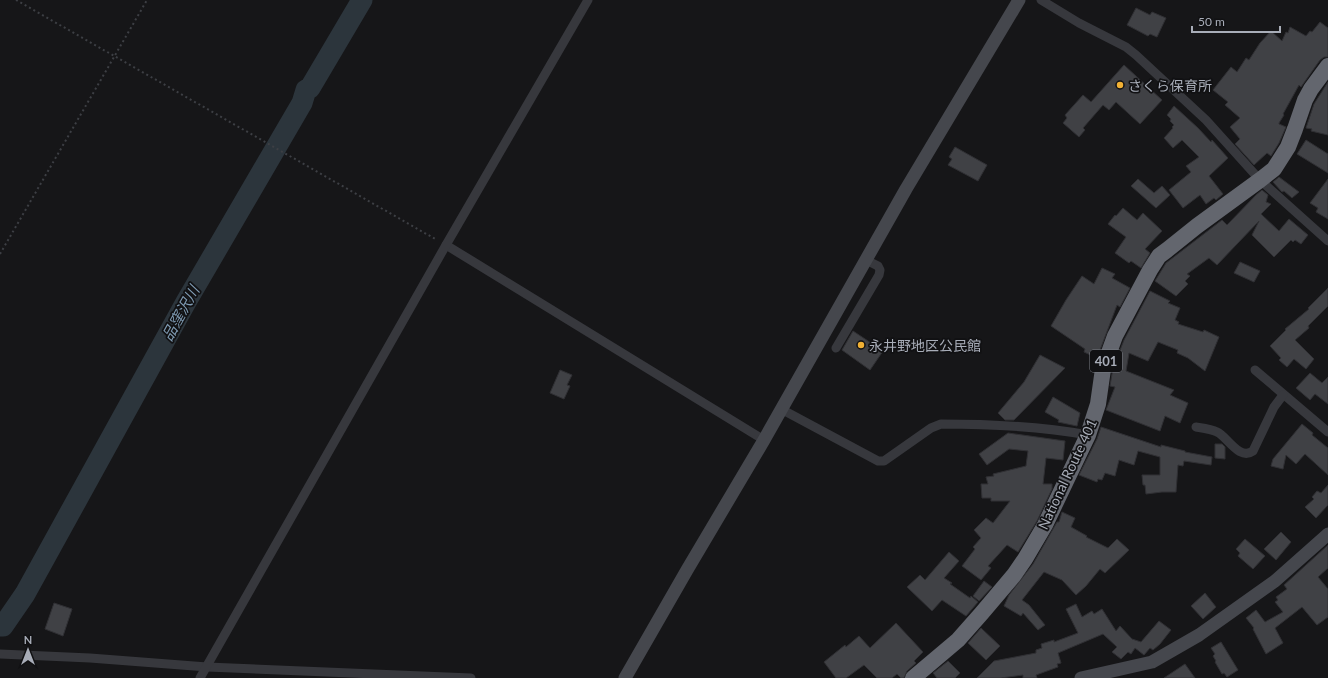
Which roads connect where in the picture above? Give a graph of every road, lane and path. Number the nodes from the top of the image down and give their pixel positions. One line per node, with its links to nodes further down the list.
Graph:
1 (16, 0): 6 (path)
2 (147, 0): 6 (path)
3 (588, 0): 10 (street)
4 (1019, 0): 12 (street)
5 (1041, 0): 8 (street)
6 (114, 57): 10 (path); 11 (path)
7 (1328, 66): 8 (highway, National Route 401 / 401)
8 (1260, 180): 9 (street); 19 (highway, National Route 401 / 401)
9 (1328, 241)
10 (446, 245): 20 (street); 23 (street)
11 (0, 254)
12 (866, 260): 13 (street); 16 (street)
13 (836, 348)
14 (1255, 370): 15 (street)
15 (1283, 395): 17 (street); 18 (street)
16 (781, 409): 19 (street); 20 (street)
17 (1196, 427)
18 (1328, 432)
19 (1088, 435): 27 (highway, National Route 401 / 401)
20 (764, 440): 26 (street)
21 (1328, 534): 28 (street)
22 (0, 654): 23 (street)
23 (207, 667): 24 (street); 25 (street)
24 (200, 678)
25 (471, 678)
26 (625, 678)
27 (913, 678)
28 (1081, 678)

